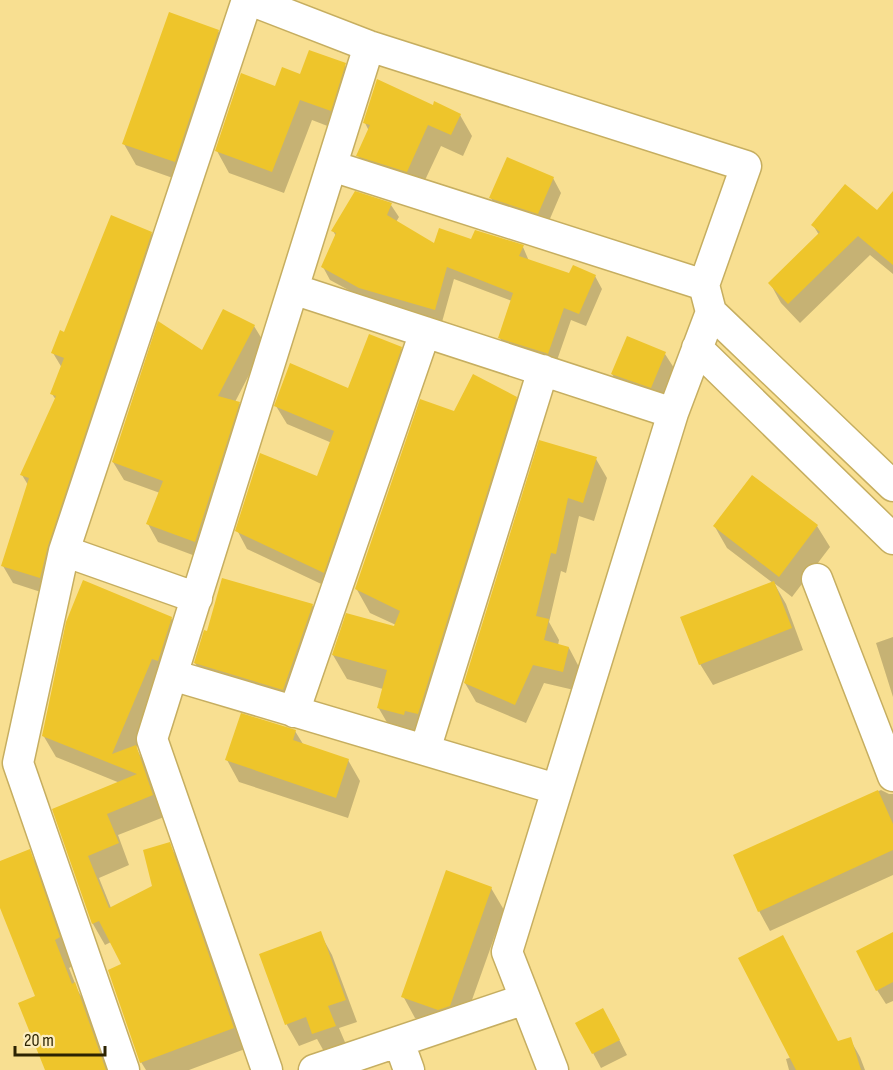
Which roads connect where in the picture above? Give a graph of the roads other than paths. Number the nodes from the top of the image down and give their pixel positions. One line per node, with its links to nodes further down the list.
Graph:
1 (248, 0): 2 (street); 12 (street)
2 (369, 46): 3 (street); 5 (street)
3 (332, 166): 4 (street); 5 (street)
4 (293, 289): 6 (street); 14 (street)
5 (708, 298): 7 (street); 10 (street)
6 (425, 332): 8 (street); 16 (street)
7 (697, 348): 9 (street); 11 (street)
8 (543, 370): 9 (street); 17 (street)
9 (673, 413): 19 (street)
10 (893, 486)
11 (893, 539)
12 (64, 551): 14 (street); 22 (street)
13 (817, 579): 18 (street)
14 (196, 597): 15 (street)
15 (172, 675): 16 (street); 23 (street)
16 (294, 711): 17 (street)
17 (425, 750): 19 (street)
18 (893, 776)
19 (556, 789): 20 (street)
20 (525, 999): 21 (street); 26 (street)
21 (399, 1042): 24 (street); 25 (street)
22 (124, 1070)
23 (267, 1070)
24 (314, 1070)
25 (409, 1070)
26 (553, 1070)

